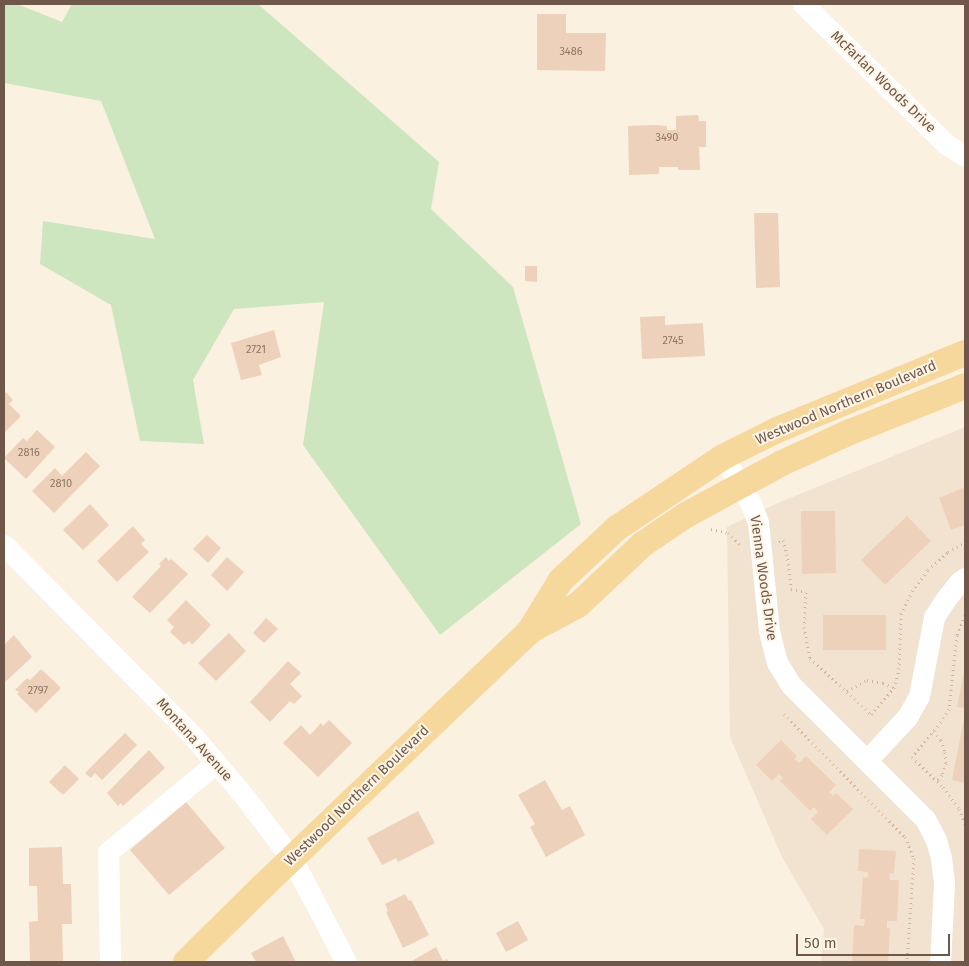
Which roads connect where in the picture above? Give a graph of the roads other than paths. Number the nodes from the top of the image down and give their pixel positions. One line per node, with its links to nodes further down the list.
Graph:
1 (802, 4): 2 (street, McFarlan Woods Drive)
2 (965, 156)
3 (965, 353): 5 (main road, Westwood Northern Boulevard)
4 (965, 386): 6 (main road, Westwood Northern Boulevard)
5 (723, 457): 6 (street, Vienna Woods Drive); 9 (main road, Westwood Northern Boulevard)
6 (740, 485): 9 (main road, Westwood Northern Boulevard); 10 (street, Vienna Woods Drive)
7 (4, 546): 11 (street, Montana Avenue)
8 (965, 578): 10 (street)
9 (528, 632): 12 (main road, Westwood Northern Boulevard)
10 (868, 759): 16 (street, Vienna Woods Drive)
11 (216, 763): 12 (street, Montana Avenue); 13 (street)
12 (292, 859): 14 (main road, Westwood Northern Boulevard); 15 (street, Montana Avenue)
13 (110, 962)
14 (186, 962)
15 (346, 962)
16 (940, 962)

